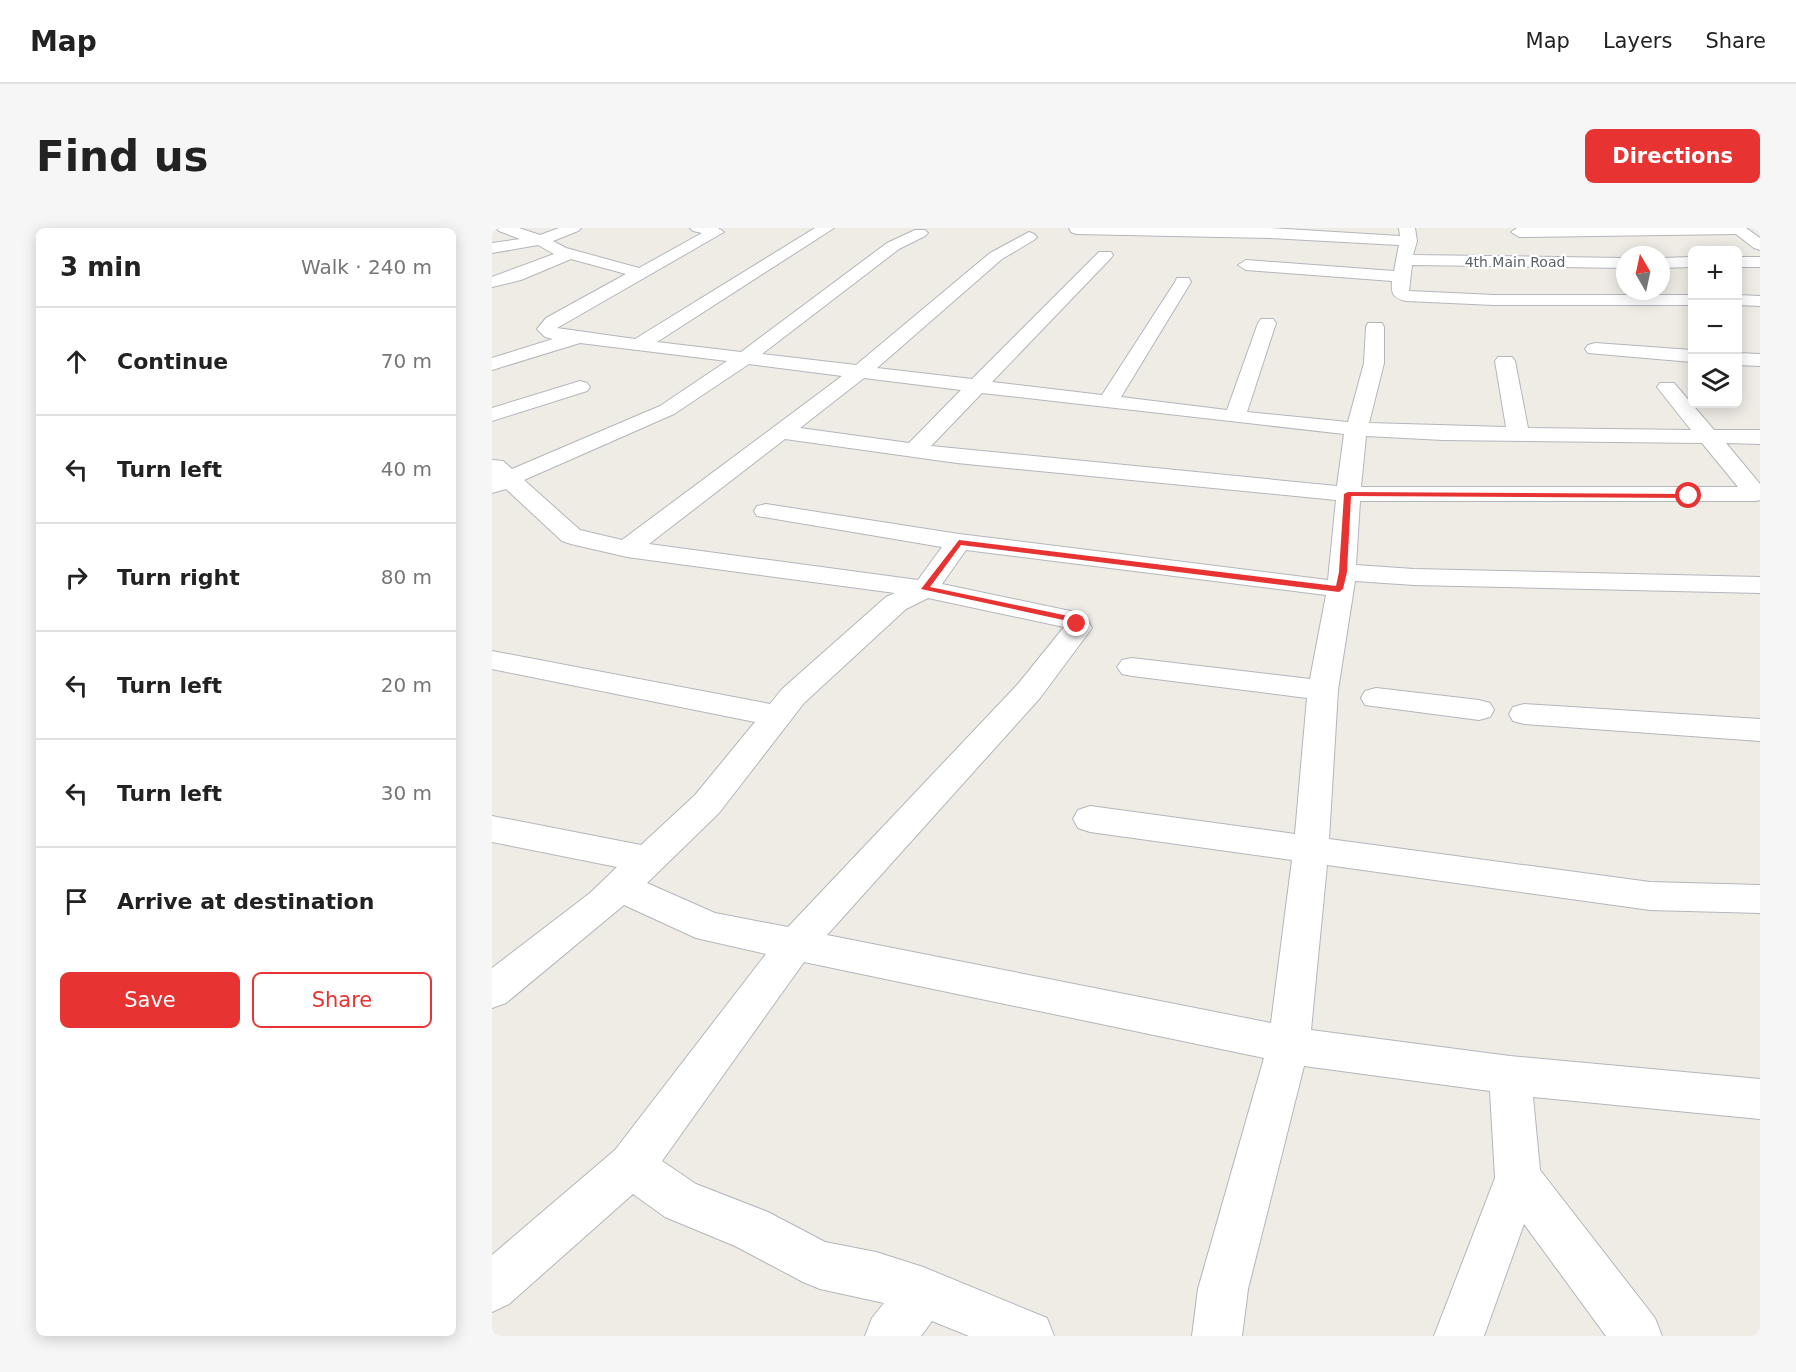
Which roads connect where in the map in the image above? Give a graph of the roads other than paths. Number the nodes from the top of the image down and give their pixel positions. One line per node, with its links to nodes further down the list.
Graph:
1 (504, 228): 11 (street)
2 (573, 228): 11 (street)
3 (698, 228): 23 (street)
4 (826, 228): 32 (street)
5 (1076, 229): 9 (street)
6 (1737, 229): 7 (street); 12 (street)
7 (1519, 232)
8 (920, 233): 35 (street)
9 (1408, 235): 22 (street)
10 (1029, 237): 40 (street)
11 (540, 240): 13 (street); 14 (street)
12 (1760, 245)
13 (492, 248)
14 (569, 254): 23 (street); 24 (street)
15 (1105, 255): 41 (street)
16 (1616, 262): 22 (street, 4th Main Road)
17 (1688, 262): 20 (street)
18 (1742, 262): 19 (street)
19 (1760, 262)
20 (1670, 263)
21 (1246, 265): 22 (street, 4th Main Road)
22 (1402, 268): 26 (street)
23 (640, 273): 31 (street)
24 (492, 282)
25 (1183, 282): 44 (street)
26 (1688, 300)
27 (1742, 300): 28 (street)
28 (1760, 301)
29 (1267, 323): 46 (street)
30 (1375, 327): 47 (street)
31 (578, 337): 32 (street); 39 (street)
32 (638, 345): 35 (street)
33 (1595, 349): 34 (street)
34 (1688, 356)
35 (745, 358): 40 (street); 53 (street)
36 (1742, 359): 37 (street)
37 (1760, 360)
38 (1505, 361): 49 (street)
39 (492, 364)
40 (861, 371): 41 (street); 48 (street)
41 (978, 386): 44 (street); 52 (street)
42 (580, 387): 45 (street)
43 (1667, 387): 50 (street)
44 (1108, 402): 46 (street)
45 (492, 416)
46 (1235, 417): 47 (street)
47 (1356, 429): 49 (street); 54 (street)
48 (781, 432): 52 (street); 58 (street)
49 (1518, 434): 50 (street)
50 (1706, 435): 51 (street); 55 (street)
51 (1760, 437)
52 (915, 450): 54 (street)
53 (498, 476): 58 (street)
54 (1348, 494): 55 (street); 59 (street)
55 (1758, 496)
56 (766, 511): 57 (street)
57 (959, 542): 59 (street); 61 (street)
58 (627, 549): 61 (street)
59 (1341, 581): 60 (street); 64 (street)
60 (1760, 585)
61 (925, 589): 68 (street); 75 (street)
62 (492, 660): 68 (street)
63 (1132, 667): 64 (street)
64 (1323, 690): 72 (street)
65 (1376, 698): 66 (street)
66 (1479, 710)
67 (1524, 714): 69 (street)
68 (777, 716): 73 (street)
69 (1760, 730)
70 (1090, 819): 72 (street)
71 (492, 829): 73 (street)
72 (1311, 848): 74 (street); 77 (street)
73 (633, 873): 75 (street); 76 (street)
74 (1760, 899)
75 (794, 945): 77 (street); 80 (street)
76 (492, 992)
77 (1289, 1045): 78 (street); 86 (street)
78 (1510, 1075): 79 (street); 81 (street)
79 (1760, 1099)
80 (631, 1166): 82 (street); 83 (street)
81 (1518, 1178): 87 (street); 88 (street)
82 (492, 1287)
83 (923, 1292): 84 (street); 85 (street)
84 (890, 1336)
85 (1029, 1336)
86 (1216, 1336)
87 (1459, 1336)
88 (1637, 1336)

